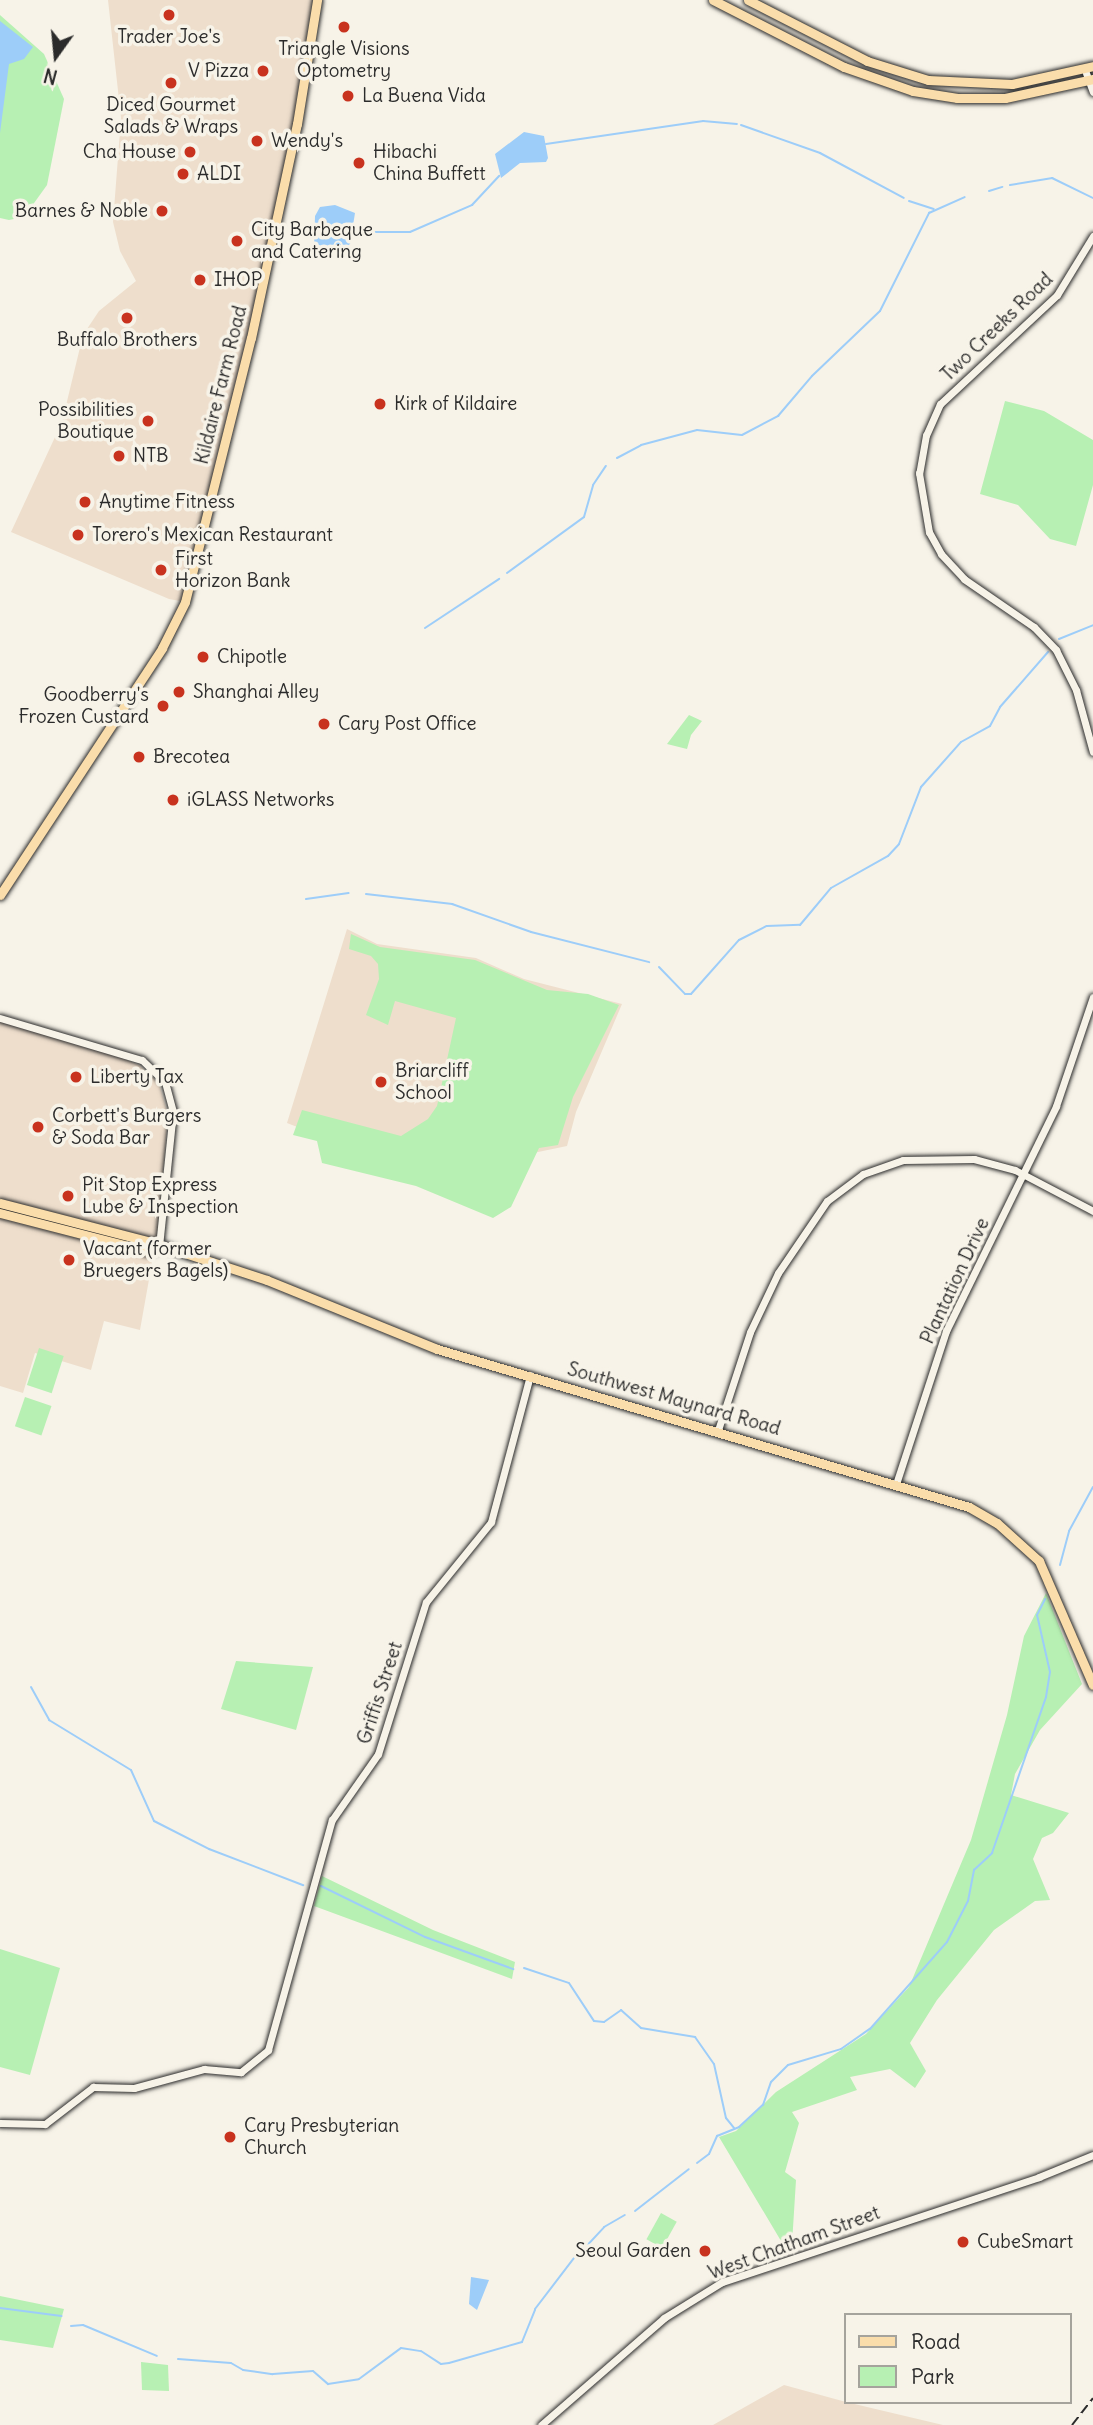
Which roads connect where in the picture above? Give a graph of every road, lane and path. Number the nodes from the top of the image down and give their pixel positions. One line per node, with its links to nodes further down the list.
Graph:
1 (317, 0): 8 (main road, Kildaire Farm Road)
2 (713, 0): 4 (main road)
3 (748, 0): 4 (main road)
4 (1090, 75): 5 (street)
5 (1093, 92)
6 (1093, 236): 7 (street, Two Creeks Road)
7 (1093, 752)
8 (0, 895)
9 (1093, 997): 11 (street)
10 (0, 1018): 16 (street)
11 (1022, 1173): 14 (street); 18 (street); 19 (street, Plantation Drive)
12 (0, 1203): 15 (main road, Southwest Maynard Road)
13 (0, 1211): 15 (main road); 16 (main road, Southwest Maynard Road)
14 (1093, 1211)
15 (50, 1216): 16 (main road, Southwest Maynard Road)
16 (159, 1247): 17 (main road, Southwest Maynard Road)
17 (530, 1376): 18 (main road, Southwest Maynard Road); 21 (street, Griffis Street)
18 (719, 1430): 19 (main road, Southwest Maynard Road)
19 (896, 1484): 20 (main road, Southwest Maynard Road)
20 (1093, 1685)
21 (0, 2123)
22 (1093, 2155): 23 (street, West Chatham Street)
23 (541, 2425)

